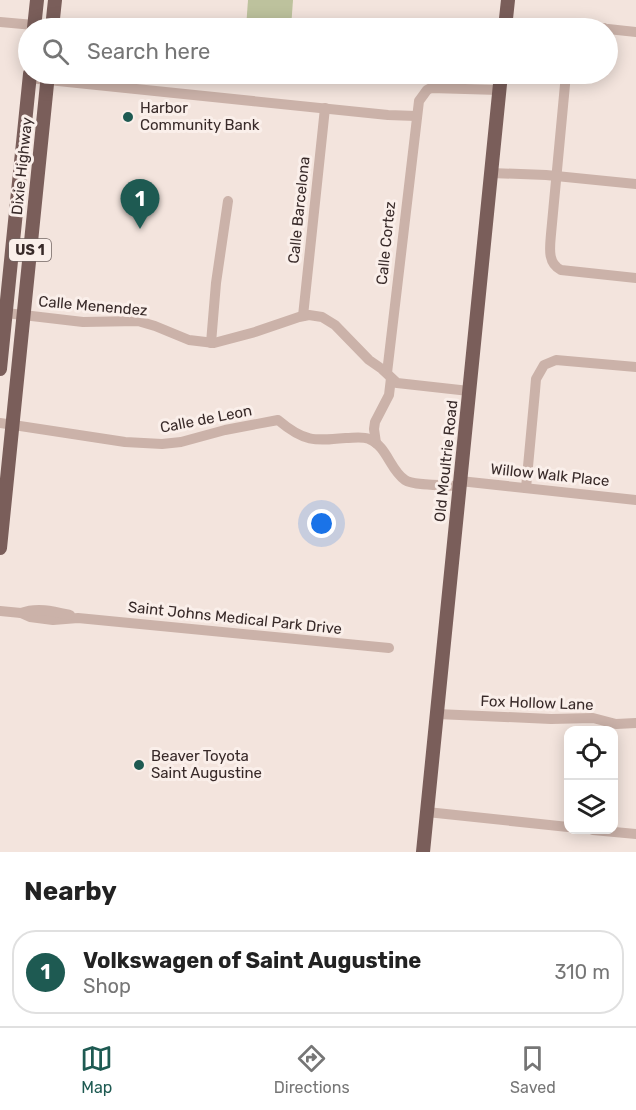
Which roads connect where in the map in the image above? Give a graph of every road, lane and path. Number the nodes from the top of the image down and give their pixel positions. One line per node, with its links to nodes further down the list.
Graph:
1 (37, 0): 4 (main road)
2 (55, 0): 5 (main road)
3 (508, 0): 6 (main road)
4 (35, 18)
5 (53, 18)
6 (507, 18)
7 (0, 22): 8 (street)
8 (18, 25)
9 (618, 30): 10 (street)
10 (636, 32)
11 (28, 84): 24 (main road, US 1)
12 (47, 84): 25 (main road, Dixie Highway / US 1)
13 (111, 84): 17 (street)
14 (500, 84): 16 (main road, Old Moultrie Road)
15 (565, 84): 20 (street)
16 (499, 90): 18 (street, Calle Cortez); 19 (main road, Old Moultrie Road)
17 (325, 108): 18 (street); 26 (street, Calle Barcelona)
18 (416, 116): 30 (street, Calle Cortez)
19 (491, 173): 20 (street); 31 (main road, Old Moultrie Road)
20 (557, 176): 21 (street); 23 (street)
21 (636, 184)
22 (228, 201): 27 (street)
23 (636, 279)
24 (6, 313): 25 (street, Calle Menendez); 29 (main road, US 1)
25 (24, 315): 27 (street, Calle Menendez); 32 (main road, Dixie Highway / US 1)
26 (303, 316): 27 (street, Calle Menendez); 30 (street, Calle Menendez)
27 (210, 343)
28 (636, 367): 35 (street)
29 (0, 369)
30 (389, 375): 31 (street, Calle Menendez); 33 (street)
31 (469, 391): 34 (main road, Old Moultrie Road)
32 (6, 424): 33 (street, Calle de Leon); 37 (main road, Dixie Highway / US 1)
33 (376, 443): 34 (street)
34 (460, 484): 35 (street, Willow Walk Place); 40 (main road, Old Moultrie Road)
35 (526, 488): 36 (street, Willow Walk Place)
36 (636, 500)
37 (0, 548)
38 (0, 611): 39 (street, Saint Johns Medical Park Drive)
39 (389, 648)
40 (437, 714): 41 (street, Fox Hollow Lane); 42 (main road, Old Moultrie Road)
41 (636, 723)
42 (427, 812): 43 (street); 46 (main road, Old Moultrie Road)
43 (564, 827)
44 (618, 832): 45 (street)
45 (636, 834)
46 (423, 852)

